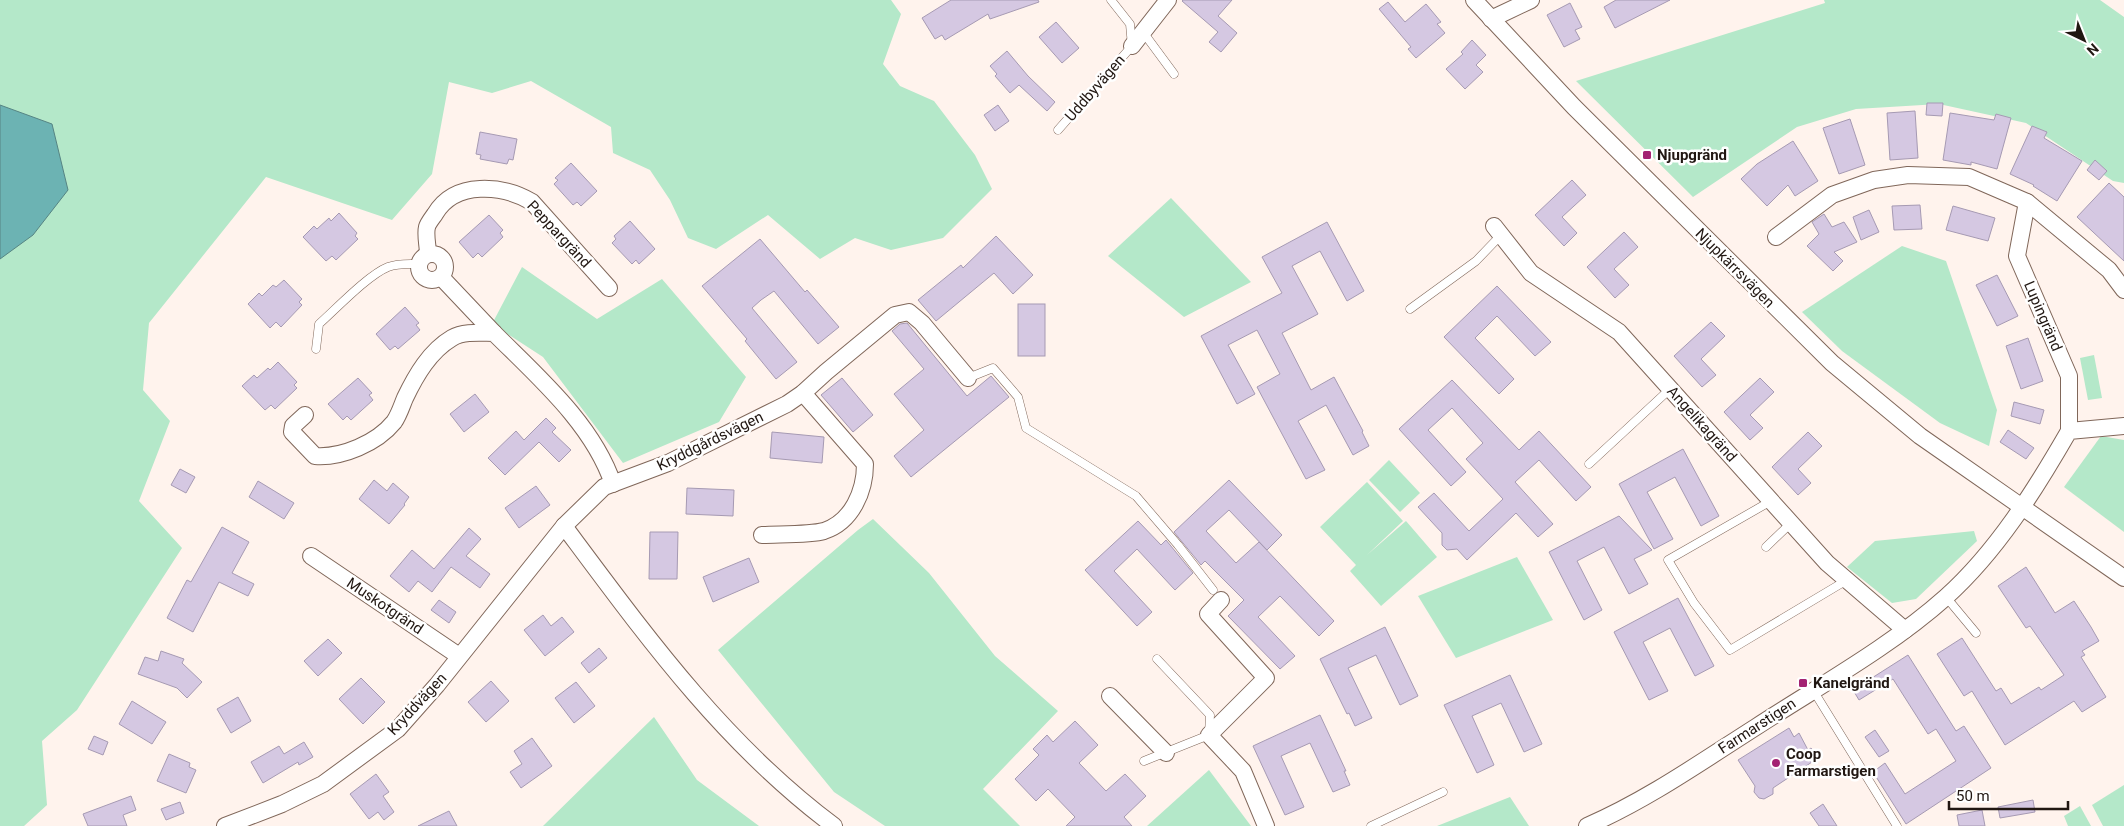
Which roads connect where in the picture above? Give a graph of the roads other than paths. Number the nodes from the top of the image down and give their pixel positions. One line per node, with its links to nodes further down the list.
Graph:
1 (1111, 0): 7 (lane, Uddbyvägen)
2 (1168, 0): 6 (street, Uddbyvägen)
3 (1474, 0): 5 (street, Njupkärrsvägen)
4 (1531, 0): 5 (street)
5 (1491, 19): 28 (street, Njupkärrsvägen)
6 (1143, 32): 7 (street, Uddbyvägen); 8 (lane)
7 (1132, 46): 9 (lane, Uddbyvägen)
8 (1174, 74)
9 (1058, 130)
10 (2027, 202): 12 (street); 15 (street); 24 (street, Lupingränd)
11 (1497, 230): 16 (lane); 20 (street, Angelikagränd)
12 (1776, 237)
13 (424, 259): 14 (street, Peppargränd); 17 (street); 18 (lane)
14 (609, 288)
15 (2124, 290)
16 (1410, 309)
17 (494, 333): 22 (street); 26 (street)
18 (316, 349)
19 (968, 378): 21 (street, Kryddgårdsvägen); 36 (lane)
20 (1670, 389): 25 (lane); 27 (street, Angelikagränd)
21 (804, 393): 26 (street, Kryddgårdsvägen); 31 (street)
22 (305, 415)
23 (2124, 426): 24 (street)
24 (2069, 431): 28 (street)
25 (1589, 464)
26 (613, 484): 30 (street, Kryddvägen)
27 (1771, 501): 29 (street, Angelikagränd); 35 (lane)
28 (2022, 506): 34 (street, Njupkärrsvägen); 37 (street, Farmarstigen)
29 (1792, 523): 32 (lane); 35 (street, Angelikagränd)
30 (564, 526): 40 (street, Kryddvägen); 49 (street)
31 (762, 536)
32 (1766, 547)
33 (311, 556): 40 (street, Muskotgränd)
34 (2124, 578)
35 (1847, 580): 38 (street, Angelikagränd)
36 (1217, 595): 44 (street)
37 (1946, 597): 38 (street, Farmarstigen); 39 (lane)
38 (1905, 630): 42 (street, Farmarstigen)
39 (1976, 633)
40 (459, 656): 48 (street, Kryddvägen)
41 (1157, 659): 44 (lane)
42 (1813, 690): 52 (street, Farmarstigen); 53 (lane)
43 (1110, 696): 45 (street)
44 (1209, 735): 45 (lane); 50 (street)
45 (1166, 753): 46 (lane)
46 (1144, 761)
47 (1443, 792): 51 (lane)
48 (225, 826)
49 (834, 826)
50 (1266, 826)
51 (1371, 826)
52 (1587, 826)
53 (1897, 826)

